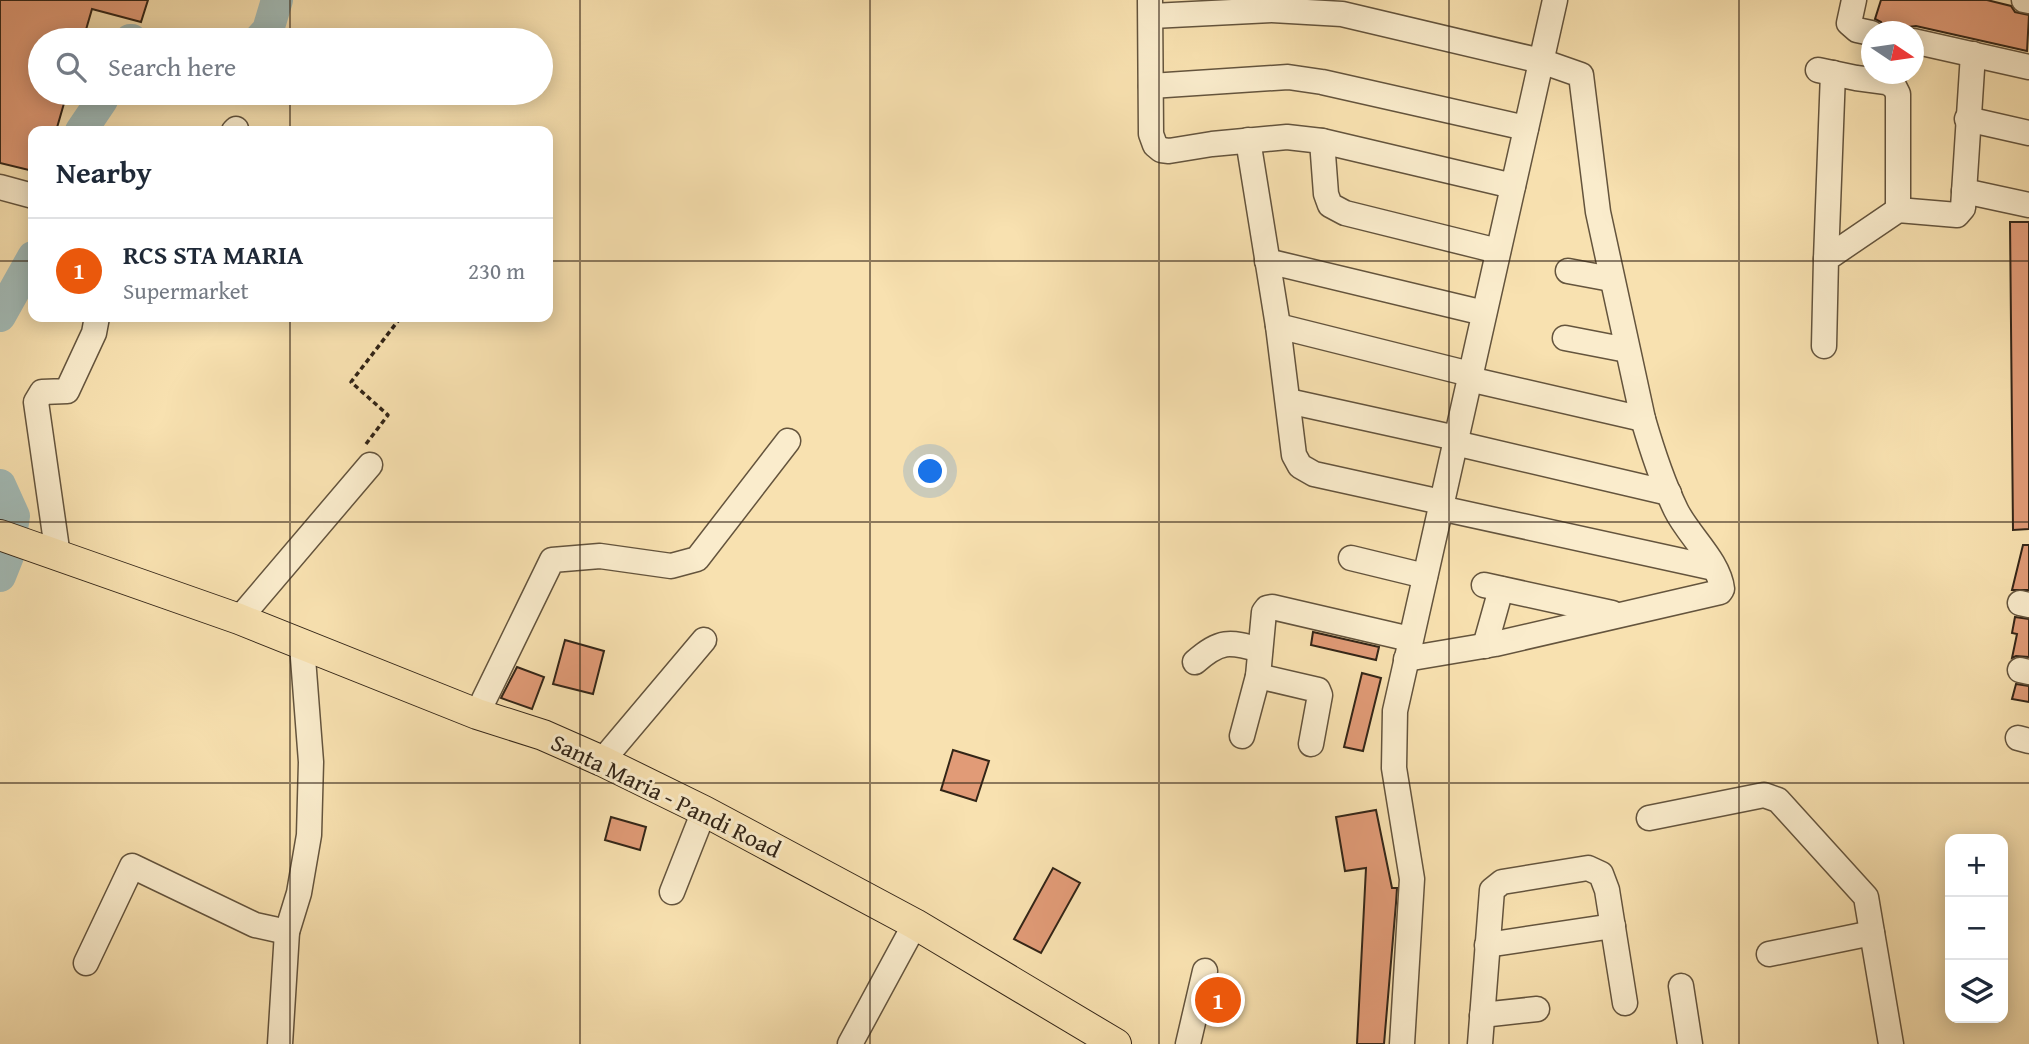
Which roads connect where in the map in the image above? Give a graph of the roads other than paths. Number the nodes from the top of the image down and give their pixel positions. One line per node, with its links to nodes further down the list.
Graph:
1 (1554, 0): 9 (street)
2 (1854, 0): 6 (street)
3 (2024, 0): 4 (street)
4 (2029, 1)
5 (1151, 8): 9 (street); 11 (street)
6 (1861, 31)
7 (1924, 43): 8 (street)
8 (1973, 54): 10 (street); 12 (street)
9 (1541, 61): 13 (street); 27 (street)
10 (2029, 67)
11 (1151, 86): 13 (street); 15 (street)
12 (1968, 119): 14 (street); 19 (street)
13 (1526, 128): 17 (street)
14 (2029, 133)
15 (1248, 140): 16 (street); 25 (street)
16 (1322, 141): 17 (street); 23 (street)
17 (1513, 186): 23 (street)
18 (0, 187): 20 (street)
19 (1964, 191): 21 (street); 22 (street)
20 (28, 195)
21 (2029, 205)
22 (1898, 210): 24 (street); 24 (street)
23 (1498, 251): 28 (street)
24 (1826, 259): 32 (street)
25 (1267, 261): 28 (street); 30 (street)
26 (1568, 271): 27 (street)
27 (1611, 279): 33 (street)
28 (1484, 313): 34 (street)
29 (96, 322): 43 (street)
30 (1278, 327): 34 (street); 35 (street)
31 (1564, 338): 33 (street)
32 (1824, 346)
33 (1627, 350): 36 (street)
34 (1470, 377): 36 (street); 37 (street)
35 (1288, 401): 37 (street); 41 (street)
36 (1643, 419): 40 (street)
37 (1455, 440): 40 (street); 41 (street)
38 (788, 442): 56 (street)
39 (370, 465): 48 (street)
40 (1669, 493): 45 (street)
41 (1441, 505): 45 (street); 46 (street)
42 (0, 535): 43 (main road, Santa Maria - Pandi Road)
43 (45, 552): 48 (main road, Santa Maria - Pandi Road)
44 (1351, 558): 46 (street)
45 (1714, 568): 47 (street)
46 (1425, 576): 52 (street)
47 (1620, 614): 51 (street); 51 (street)
48 (239, 619): 50 (main road, Santa Maria - Pandi Road)
49 (704, 640): 59 (street)
50 (302, 645): 56 (main road, Santa Maria - Pandi Road); 65 (street)
51 (1485, 646): 52 (street)
52 (1408, 649): 53 (street); 79 (street)
53 (1260, 650): 54 (street); 55 (street)
54 (1195, 662)
55 (1258, 676): 57 (street); 58 (street)
56 (477, 714): 59 (main road, Santa Maria - Pandi Road)
57 (1242, 736)
58 (1311, 744)
59 (602, 761): 60 (main road, Santa Maria - Pandi Road)
60 (704, 811): 62 (street); 63 (main road, Santa Maria - Pandi Road)
61 (1648, 818): 66 (street)
62 (672, 892)
63 (915, 924): 75 (main road, Santa Maria - Pandi Road); 77 (street)
64 (1613, 926): 67 (street); 67 (street); 72 (street)
65 (287, 932): 69 (street); 76 (street)
66 (1872, 933): 68 (street); 82 (street)
67 (1486, 946): 74 (street)
68 (1769, 954)
69 (86, 962)
70 (1205, 971): 78 (street)
71 (1681, 986): 81 (street)
72 (1625, 1003)
73 (1537, 1009): 74 (street)
74 (1482, 1015): 80 (street)
75 (1105, 1041)
76 (280, 1044)
77 (850, 1044)
78 (1188, 1044)
79 (1402, 1044)
80 (1480, 1044)
81 (1690, 1044)
82 (1891, 1044)

